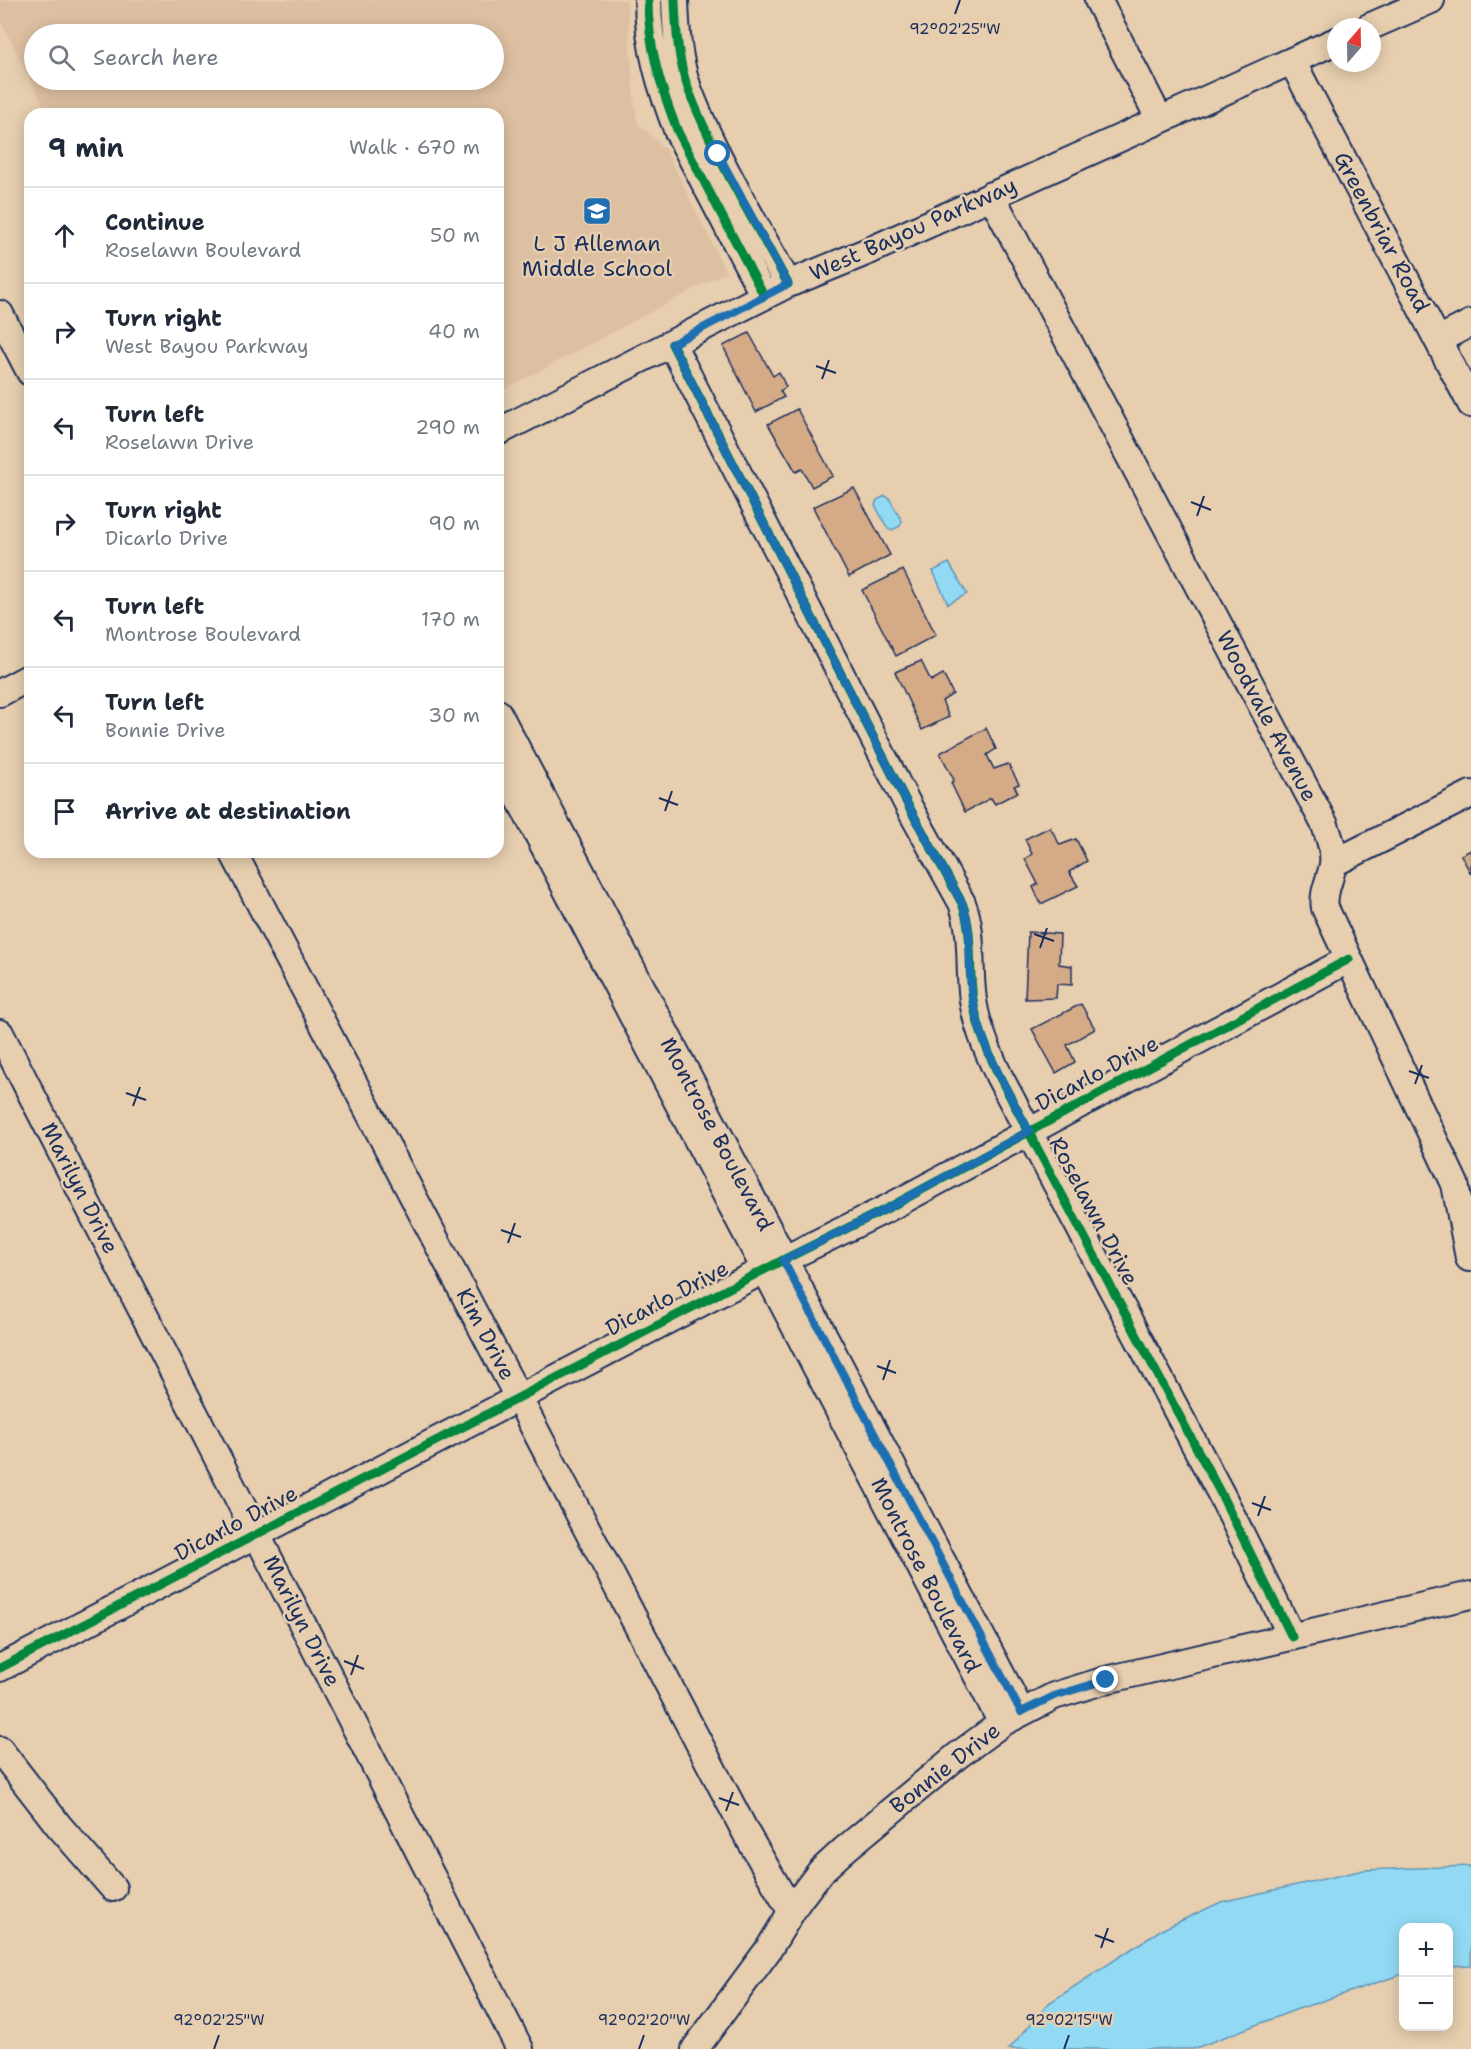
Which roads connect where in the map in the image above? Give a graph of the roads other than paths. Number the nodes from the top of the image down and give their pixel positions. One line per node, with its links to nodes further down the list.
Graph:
1 (648, 0): 8 (street)
2 (675, 0): 8 (street)
3 (1098, 0): 9 (street)
4 (1421, 2): 5 (street)
5 (1381, 21)
6 (1327, 45): 7 (street, West Bayou Parkway)
7 (1292, 61): 9 (street, West Bayou Parkway); 15 (street, Greenbriar Road)
8 (677, 94): 11 (street); 12 (street)
9 (1160, 120): 10 (street, West Bayou Parkway)
10 (991, 195): 11 (street, West Bayou Parkway); 26 (street, Woodvale Avenue)
11 (788, 284): 12 (street, West Bayou Parkway)
12 (764, 296): 16 (street, West Bayou Parkway)
13 (0, 314): 17 (street)
14 (1471, 323): 15 (street)
15 (1438, 340): 18 (street, Greenbriar Road)
16 (672, 344): 19 (street, West Bayou Parkway); 29 (street, Roselawn Drive)
17 (24, 360)
18 (1471, 404)
19 (504, 429)
20 (24, 680): 21 (street)
21 (0, 693)
22 (504, 725): 31 (street, Montrose Boulevard)
23 (504, 769): 31 (street, Montrose Boulevard)
24 (1471, 794): 26 (street)
25 (236, 858): 32 (street, Kim Drive)
26 (1334, 863): 27 (street, Woodvale Avenue)
27 (1349, 959): 29 (street, Dicarlo Drive); 30 (street, Woodvale Avenue)
28 (0, 1033): 33 (street, Marilyn Drive)
29 (1029, 1131): 31 (street, Dicarlo Drive); 35 (street, Roselawn Drive)
30 (1469, 1258)
31 (774, 1264): 32 (street, Dicarlo Drive); 37 (street, Montrose Boulevard)
32 (519, 1398): 33 (street, Dicarlo Drive); 40 (street, Kim Drive)
33 (257, 1534): 36 (street, Dicarlo Drive); 41 (street, Marilyn Drive)
34 (1471, 1595): 35 (street, Bonnie Drive)
35 (1292, 1637): 37 (street, Bonnie Drive)
36 (0, 1668)
37 (1012, 1718): 40 (street, Bonnie Drive)
38 (0, 1750): 39 (street)
39 (113, 1888)
40 (791, 1911): 42 (street, Bonnie Drive)
41 (520, 2049)
42 (695, 2049)

